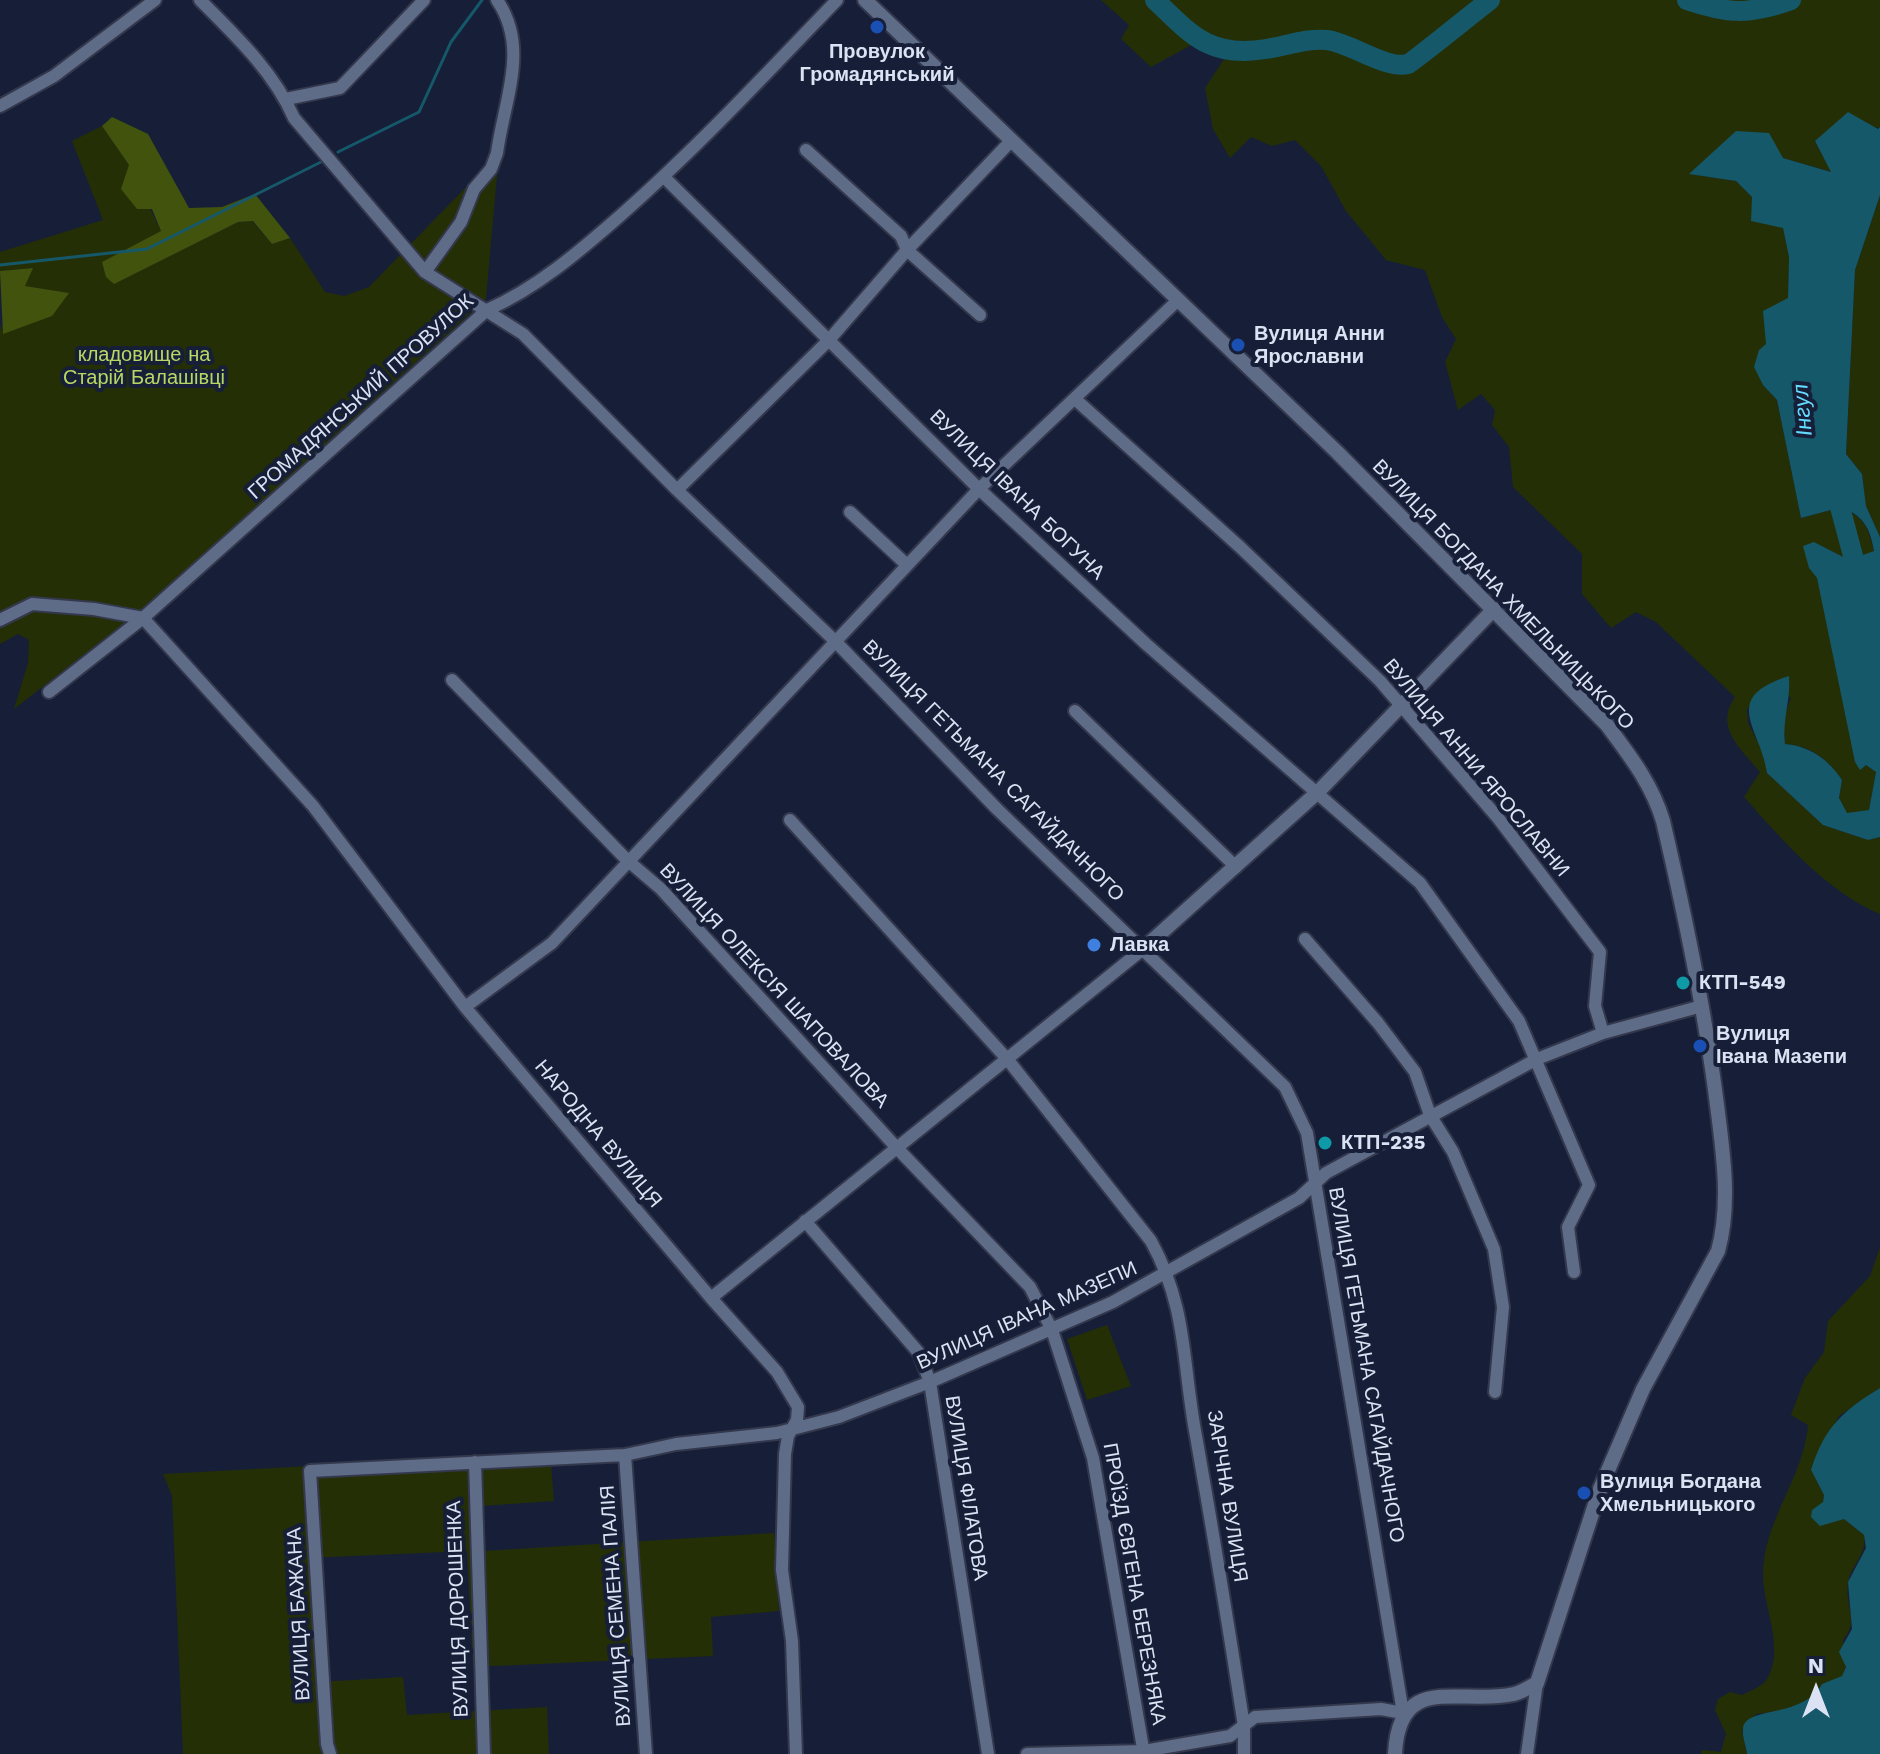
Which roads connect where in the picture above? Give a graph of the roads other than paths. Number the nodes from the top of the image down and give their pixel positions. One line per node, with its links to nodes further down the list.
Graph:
1 (155, 0): 8 (street)
2 (200, 0): 7 (street, ВУЛИЦЯ ГЕТЬМАНА САГАЙДАЧНОГО)
3 (424, 0): 7 (street)
4 (497, 0): 13 (street)
5 (837, 0): 11 (street, ГРОМАДЯНСЬКИЙ ПРОВУЛОК)
6 (865, 0): 9 (street, ВУЛИЦЯ БОГДАНА ХМЕЛЬНИЦЬКОГО)
7 (286, 99): 13 (street, ВУЛИЦЯ ГЕТЬМАНА САГАЙДАЧНОГО)
8 (0, 106)
9 (1010, 142): 12 (street); 14 (street, ВУЛИЦЯ БОГДАНА ХМЕЛЬНИЦЬКОГО)
10 (806, 150): 12 (street)
11 (664, 177): 15 (street, ГРОМАДЯНСЬКИЙ ПРОВУЛОК); 17 (street, ВУЛИЦЯ ІВАНА БОГУНА)
12 (907, 250): 16 (street); 17 (street)
13 (425, 272): 15 (street, ВУЛИЦЯ ГЕТЬМАНА САГАЙДАЧНОГО)
14 (1176, 302): 18 (street); 23 (street, ВУЛИЦЯ БОГДАНА ХМЕЛЬНИЦЬКОГО)
15 (487, 310): 20 (street, ВУЛИЦЯ ГЕТЬМАНА САГАЙДАЧНОГО); 24 (street, ГРОМАДЯНСЬКИЙ ПРОВУЛОК)
16 (980, 315)
17 (829, 340): 19 (street, ВУЛИЦЯ ІВАНА БОГУНА); 20 (street)
18 (1075, 399): 19 (street); 29 (street, ВУЛИЦЯ АННИ ЯРОСЛАВНИ)
19 (979, 489): 22 (street); 31 (street, ВУЛИЦЯ ІВАНА БОГУНА)
20 (677, 490): 26 (street, ВУЛИЦЯ ГЕТЬМАНА САГАЙДАЧНОГО)
21 (850, 512): 22 (street)
22 (907, 565): 26 (street)
23 (1494, 609): 29 (street); 37 (street, ВУЛИЦЯ БОГДАНА ХМЕЛЬНИЦЬКОГО)
24 (143, 618): 25 (street); 28 (street, ГРОМАДЯНСЬКИЙ ПРОВУЛОК); 38 (street, НАРОДНА ВУЛИЦЯ)
25 (0, 620)
26 (835, 641): 33 (street); 36 (street, ВУЛИЦЯ ГЕТЬМАНА САГАЙДАЧНОГО)
27 (452, 680): 33 (street, ВУЛИЦЯ ОЛЕКСІЯ ШАПОВАЛОВА)
28 (49, 692)
29 (1398, 706): 31 (street); 39 (street, ВУЛИЦЯ АННИ ЯРОСЛАВНИ)
30 (1075, 711): 34 (street)
31 (1319, 791): 34 (street); 40 (street, ВУЛИЦЯ ІВАНА БОГУНА)
32 (790, 820): 41 (street)
33 (627, 860): 38 (street); 43 (street, ВУЛИЦЯ ОЛЕКСІЯ ШАПОВАЛОВА)
34 (1236, 867): 36 (street)
35 (1305, 939): 42 (street)
36 (1143, 949): 41 (street); 44 (street, ВУЛИЦЯ ГЕТЬМАНА САГАЙДАЧНОГО)
37 (1702, 1006): 39 (street, ВУЛИЦЯ ІВАНА МАЗЕПИ); 56 (street, ВУЛИЦЯ БОГДАНА ХМЕЛЬНИЦЬКОГО)
38 (465, 1007): 48 (street, НАРОДНА ВУЛИЦЯ)
39 (1603, 1033): 40 (street, ВУЛИЦЯ ІВАНА МАЗЕПИ)
40 (1537, 1059): 42 (street, ВУЛИЦЯ ІВАНА МАЗЕПИ); 46 (street, ВУЛИЦЯ ІВАНА БОГУНА)
41 (1008, 1060): 43 (street); 47 (street)
42 (1430, 1115): 44 (street, ВУЛИЦЯ ІВАНА МАЗЕПИ); 51 (street)
43 (896, 1147): 45 (street); 49 (street, ВУЛИЦЯ ОЛЕКСІЯ ШАПОВАЛОВА)
44 (1315, 1184): 47 (street, ВУЛИЦЯ ІВАНА МАЗЕПИ); 57 (street, ВУЛИЦЯ ГЕТЬМАНА САГАЙДАЧНОГО)
45 (805, 1221): 48 (street); 50 (street, ВУЛИЦЯ ФІЛАТОВА)
46 (1574, 1272)
47 (1168, 1273): 49 (street, ВУЛИЦЯ ІВАНА МАЗЕПИ); 58 (street, ЗАРІЧНА ВУЛИЦЯ)
48 (711, 1298): 52 (street, НАРОДНА ВУЛИЦЯ)
49 (1052, 1330): 50 (street, ВУЛИЦЯ ІВАНА МАЗЕПИ); 59 (street, ПРОЇЗД ЄВГЕНА БЕРЕЗНЯКА)
50 (930, 1382): 52 (street, ВУЛИЦЯ ІВАНА МАЗЕПИ); 64 (street, ВУЛИЦЯ ФІЛАТОВА)
51 (1495, 1392)
52 (791, 1430): 53 (street, ВУЛИЦЯ ІВАНА МАЗЕПИ); 63 (street, НАРОДНА ВУЛИЦЯ)
53 (625, 1455): 54 (street, ВУЛИЦЯ ІВАНА МАЗЕПИ); 62 (street, ВУЛИЦЯ СЕМЕНА ПАЛІЯ)
54 (475, 1462): 55 (street, ВУЛИЦЯ ІВАНА МАЗЕПИ); 61 (street, ВУЛИЦЯ ДОРОШЕНКА)
55 (310, 1471): 60 (street, ВУЛИЦЯ БАЖАНА)
56 (1537, 1683): 57 (street); 68 (street, ВУЛИЦЯ БОГДАНА ХМЕЛЬНИЦЬКОГО)
57 (1403, 1713): 58 (street); 67 (street, ВУЛИЦЯ ГЕТЬМАНА САГАЙДАЧНОГО)
58 (1244, 1726): 59 (street); 66 (street, ЗАРІЧНА ВУЛИЦЯ)
59 (1144, 1752): 65 (street)
60 (330, 1754)
61 (484, 1754)
62 (646, 1754)
63 (796, 1754)
64 (988, 1754)
65 (1027, 1754)
66 (1244, 1754)
67 (1395, 1754)
68 (1527, 1754)

